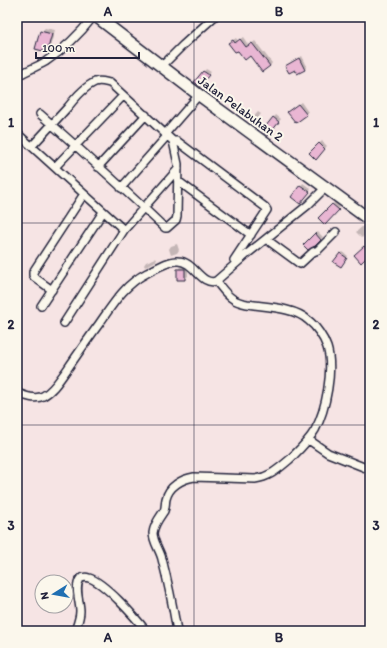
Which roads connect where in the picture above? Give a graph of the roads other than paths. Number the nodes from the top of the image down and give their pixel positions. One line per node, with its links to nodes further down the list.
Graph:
1 (93, 17): 5 (street)
2 (97, 17): 4 (main road, Jalan Pelabuhan 2)
3 (214, 17): 4 (street)
4 (162, 66): 6 (main road, Jalan Pelabuhan 2)
5 (17, 76)
6 (199, 94): 12 (street); 19 (main road, Jalan Pelabuhan 2)
7 (123, 96): 9 (street); 10 (street); 14 (street)
8 (40, 114): 10 (street)
9 (146, 115): 12 (street); 16 (street)
10 (52, 124): 13 (street); 14 (street)
11 (19, 135): 13 (street)
12 (168, 137): 17 (street); 20 (street); 27 (street)
13 (32, 146): 15 (street)
14 (75, 146): 15 (street); 16 (street)
15 (55, 167): 21 (street)
16 (98, 167): 20 (street)
17 (178, 169): 18 (street); 22 (street)
18 (178, 181): 22 (street); 27 (street)
19 (326, 187): 24 (main road, Jalan Pelabuhan 2); 28 (street)
20 (121, 188): 22 (street)
21 (84, 194): 23 (street); 31 (street)
22 (144, 208): 25 (street)
23 (103, 212): 25 (street); 31 (street)
24 (370, 220)
25 (124, 230): 33 (street)
26 (336, 232): 28 (street)
27 (251, 235): 29 (street)
28 (266, 239): 30 (street)
29 (234, 260)
30 (216, 281): 34 (street); 35 (street)
31 (52, 290): 32 (street)
32 (41, 306)
33 (64, 323)
34 (17, 393)
35 (309, 440): 36 (street); 39 (street)
36 (370, 469)
37 (75, 631): 38 (street)
38 (146, 631)
39 (177, 631)

